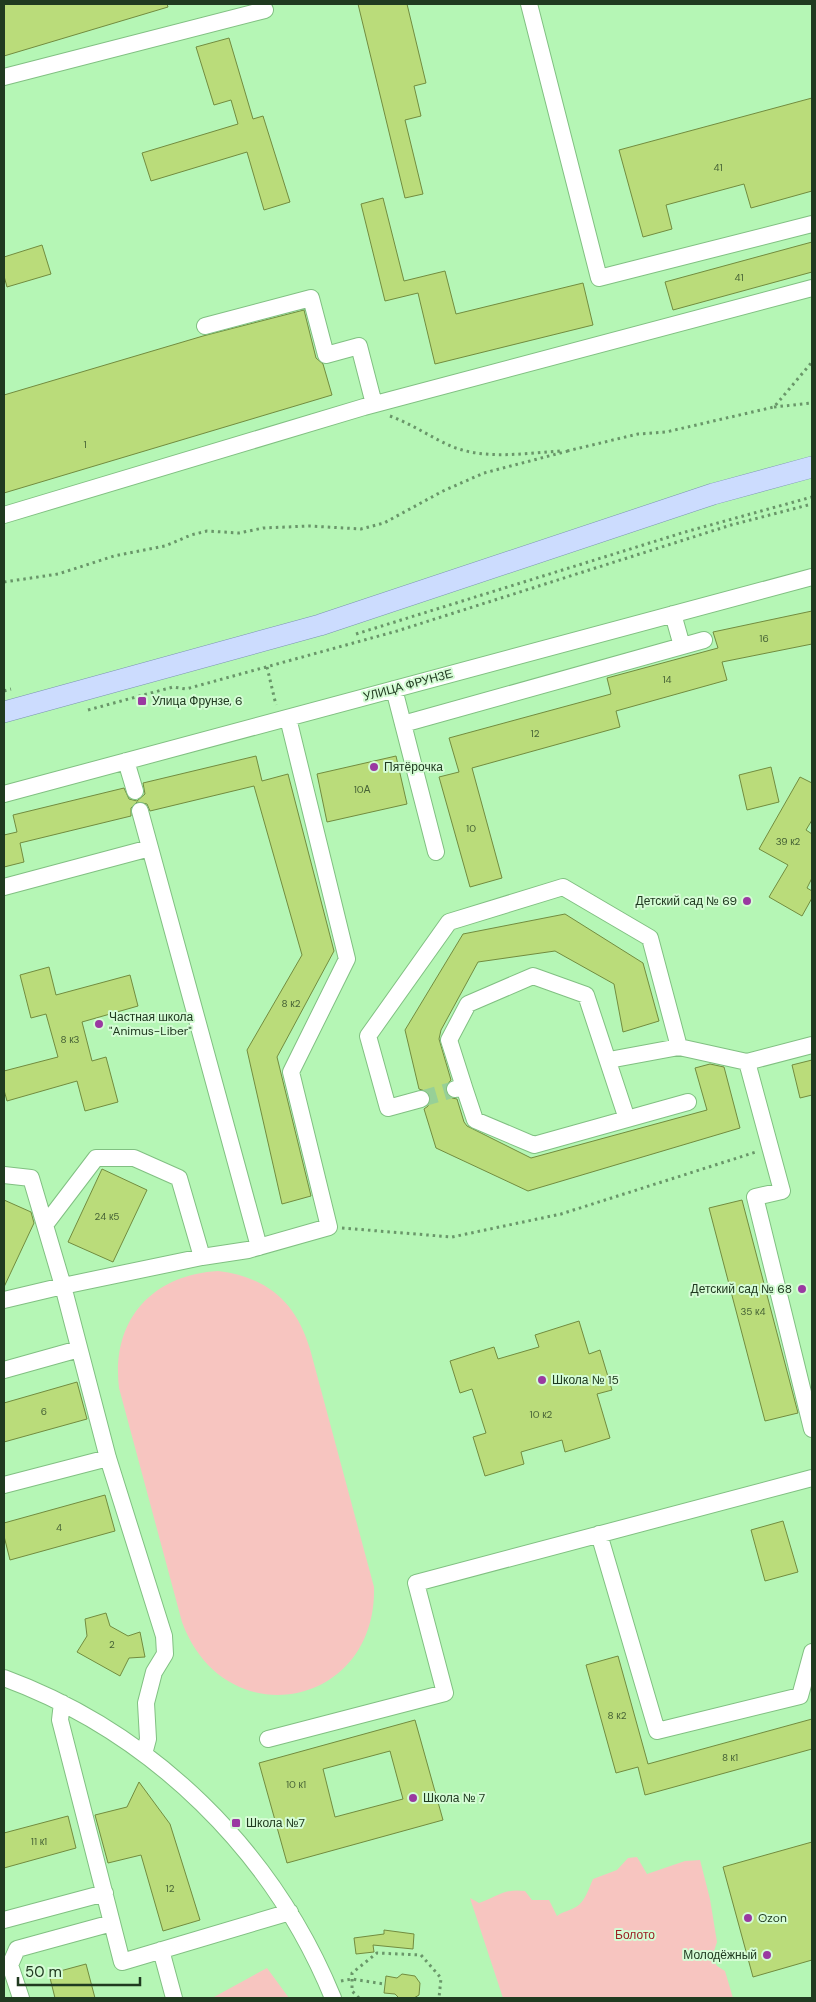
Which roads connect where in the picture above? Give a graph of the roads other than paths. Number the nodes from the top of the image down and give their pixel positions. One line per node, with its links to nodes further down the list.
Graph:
1 (529, 4): 4 (street)
2 (265, 10): 3 (street)
3 (4, 77)
4 (812, 224)
5 (812, 288): 7 (street)
6 (205, 326): 7 (street)
7 (369, 406): 9 (street)
8 (812, 467): 15 (main road)
9 (4, 515)
10 (812, 577): 11 (street, УЛИЦА ФРУНЗЕ)
11 (673, 614): 13 (street); 14 (street, УЛИЦА ФРУНЗЕ)
12 (704, 640): 13 (street)
13 (682, 646): 17 (street)
14 (394, 689): 16 (street, УЛИЦА ФРУНЗЕ); 17 (street)
15 (4, 712)
16 (284, 719): 18 (street, УЛИЦА ФРУНЗЕ); 34 (street)
17 (403, 724): 23 (street)
18 (126, 761): 19 (street); 20 (street, УЛИЦА ФРУНЗЕ)
19 (135, 791)
20 (4, 794)
21 (140, 811): 22 (street)
22 (150, 848): 24 (street); 34 (street)
23 (436, 852)
24 (4, 888)
25 (812, 1045): 28 (street)
26 (679, 1047): 27 (street); 28 (street); 29 (street)
27 (609, 1060): 31 (street); 31 (street)
28 (747, 1062): 40 (street)
29 (421, 1099)
30 (688, 1102): 31 (street)
31 (627, 1119)
32 (4, 1174): 33 (street)
33 (45, 1225): 35 (street); 36 (street)
34 (259, 1248): 35 (street)
35 (202, 1257): 36 (street)
36 (62, 1286): 37 (street); 38 (street)
37 (4, 1300)
38 (79, 1350): 39 (street); 41 (street)
39 (4, 1370)
40 (812, 1429)
41 (108, 1458): 43 (street); 49 (street)
42 (812, 1478): 44 (street)
43 (4, 1485)
44 (600, 1534): 45 (street); 48 (street)
45 (812, 1652)
46 (4, 1678): 47 (street)
47 (62, 1703): 49 (street); 50 (street)
48 (268, 1739)
49 (144, 1754): 51 (street)
50 (105, 1894): 52 (street); 53 (street)
51 (290, 1912): 54 (street); 57 (street)
52 (4, 1920)
53 (112, 1922): 54 (street); 55 (street)
54 (161, 1950): 56 (street)
55 (21, 1998)
56 (174, 1998)
57 (333, 1998)

